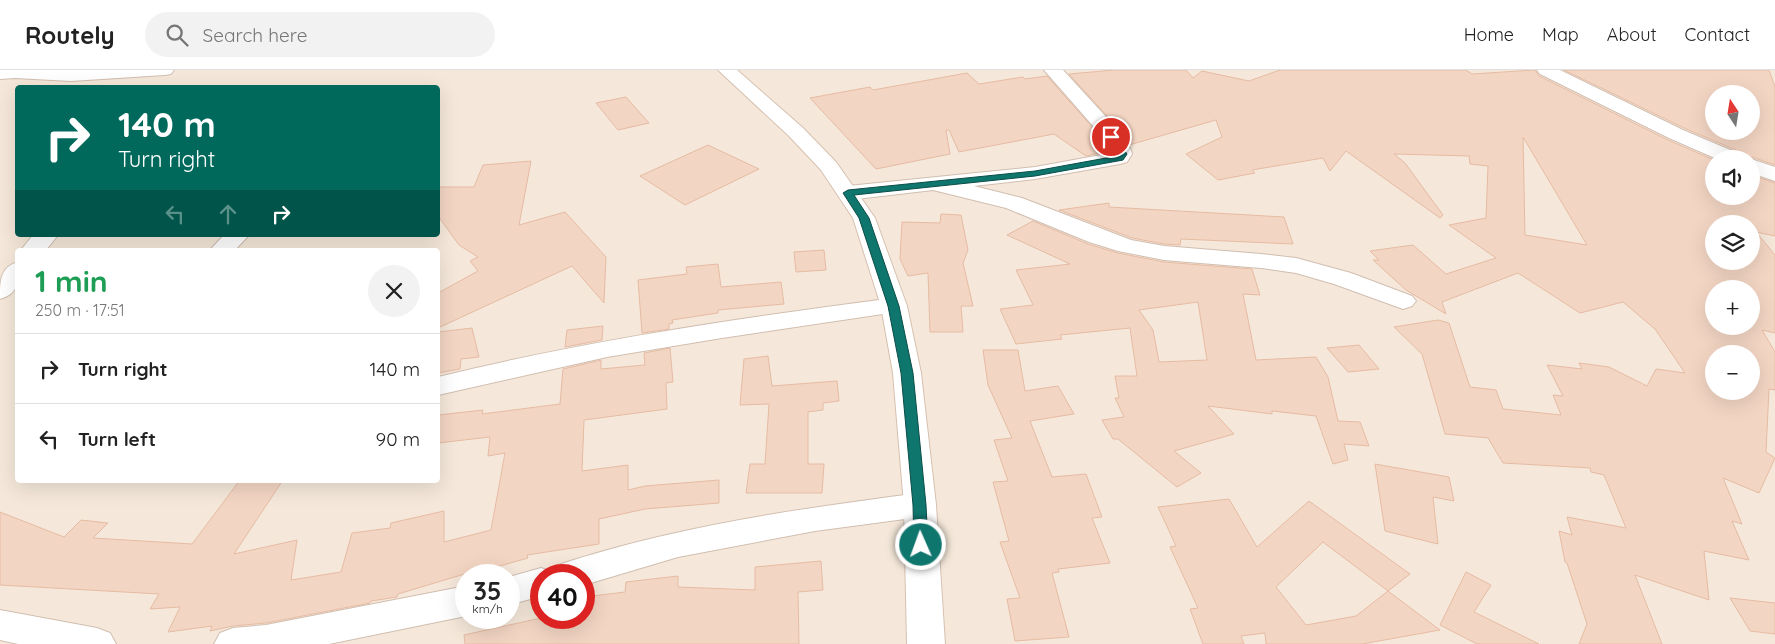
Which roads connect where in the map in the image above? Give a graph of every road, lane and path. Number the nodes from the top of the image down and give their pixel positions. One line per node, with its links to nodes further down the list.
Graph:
1 (166, 70): 5 (street)
2 (727, 70): 10 (street)
3 (1053, 70): 9 (street)
4 (1546, 70): 6 (street)
5 (0, 74)
6 (1714, 150)
7 (1760, 169): 8 (street)
8 (1775, 175)
9 (933, 184): 10 (street); 17 (street)
10 (848, 193): 18 (street)
11 (44, 237): 13 (street)
12 (235, 237): 14 (street)
13 (35, 248)
14 (224, 248)
15 (15, 273): 16 (street)
16 (0, 291)
17 (1403, 301)
18 (894, 306): 19 (street); 20 (street)
19 (440, 386)
20 (920, 505): 21 (street); 26 (street)
21 (595, 568)
22 (455, 603): 25 (street)
23 (0, 625): 24 (street)
24 (97, 644)
25 (233, 644)
26 (926, 644)

